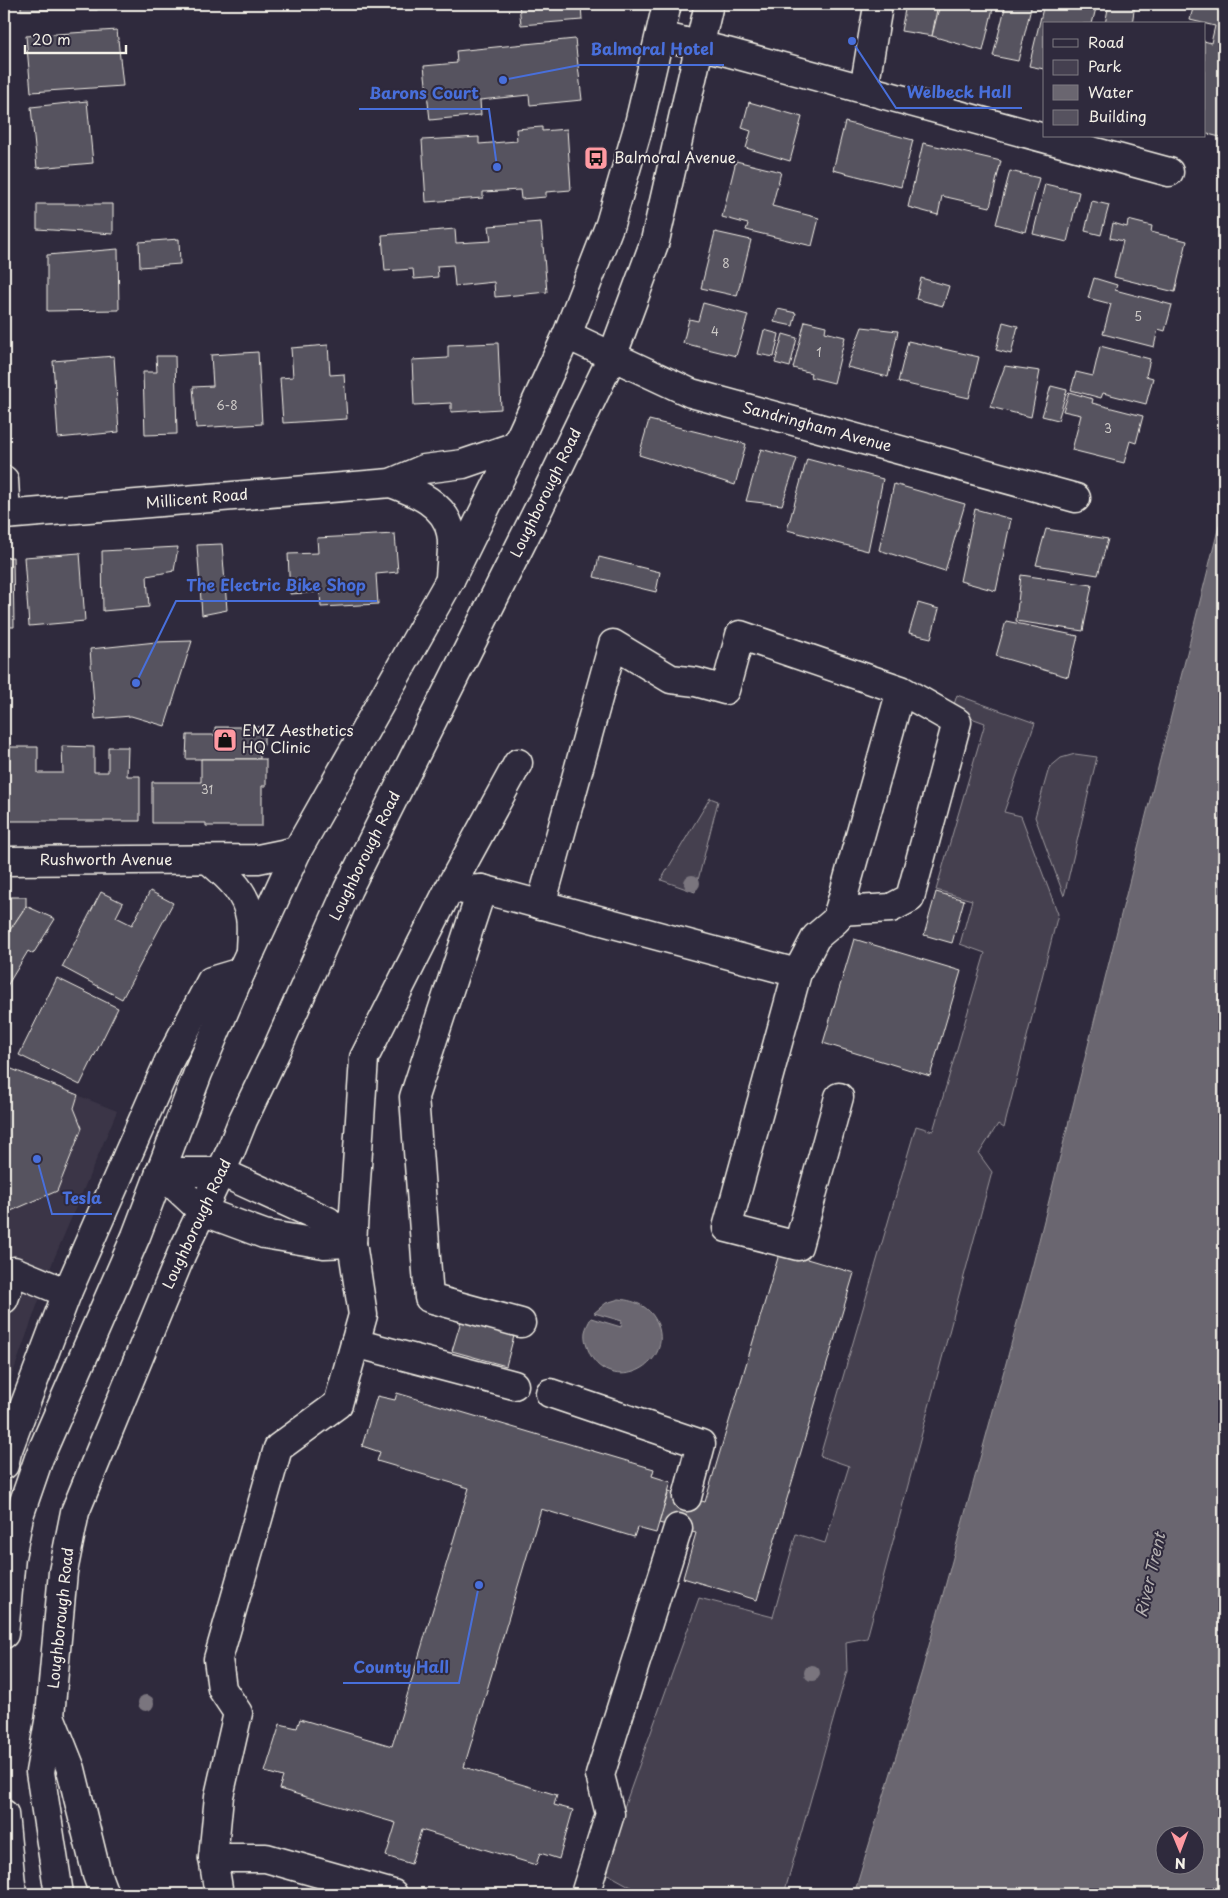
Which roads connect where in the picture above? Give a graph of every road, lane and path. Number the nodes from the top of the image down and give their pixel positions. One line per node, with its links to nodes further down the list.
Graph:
1 (667, 4): 4 (main road)
2 (709, 4): 5 (main road, Loughborough Road)
3 (877, 12): 6 (main road)
4 (660, 36): 5 (main road); 10 (main road)
5 (700, 46): 6 (main road); 11 (main road, Loughborough Road)
6 (864, 89): 7 (main road)
7 (1043, 138)
8 (1044, 138): 9 (main road)
9 (1169, 172)
10 (567, 335): 11 (main road, Sandringham Avenue); 12 (main road)
11 (612, 357): 15 (main road, Sandringham Avenue); 31 (main road, Loughborough Road)
12 (516, 446): 14 (main road, Millicent Road); 17 (main road)
13 (4, 480): 16 (main road)
14 (391, 483): 16 (main road, Millicent Road); 17 (main road, Millicent Road)
15 (1076, 498)
16 (5, 515)
17 (450, 580): 20 (main road)
18 (901, 690): 25 (main road); 26 (main road); 26 (main road)
19 (518, 763): 24 (main road)
20 (297, 851): 21 (main road, Rushworth Avenue); 27 (main road)
21 (209, 860): 22 (main road, Rushworth Avenue); 27 (main road)
22 (4, 861)
23 (482, 889): 24 (main road); 25 (main road); 36 (main road)
24 (448, 891): 33 (main road)
25 (540, 905): 28 (main road)
26 (839, 911): 28 (main road)
27 (246, 962): 30 (main road); 34 (main road)
28 (797, 973): 29 (main road)
29 (838, 1097)
30 (160, 1172): 31 (main road); 32 (main road); 43 (main road)
31 (221, 1172): 32 (main road, Loughborough Road); 33 (main road)
32 (202, 1211): 33 (main road); 44 (main road, Loughborough Road)
33 (352, 1243): 37 (main road)
34 (67, 1293): 35 (main road); 40 (main road)
35 (4, 1299)
36 (521, 1323)
37 (355, 1343): 38 (main road); 46 (main road)
38 (514, 1385)
39 (550, 1393): 41 (main road)
40 (5, 1455)
41 (687, 1497)
42 (678, 1528): 53 (main road)
43 (4, 1634)
44 (50, 1716): 49 (main road, Loughborough Road); 50 (main road, Loughborough Road)
45 (4, 1814): 48 (main road)
46 (213, 1858): 47 (main road); 51 (main road)
47 (342, 1887): 52 (main road)
48 (12, 1894)
49 (60, 1894)
50 (104, 1894)
51 (219, 1894)
52 (393, 1894)
53 (585, 1894)

